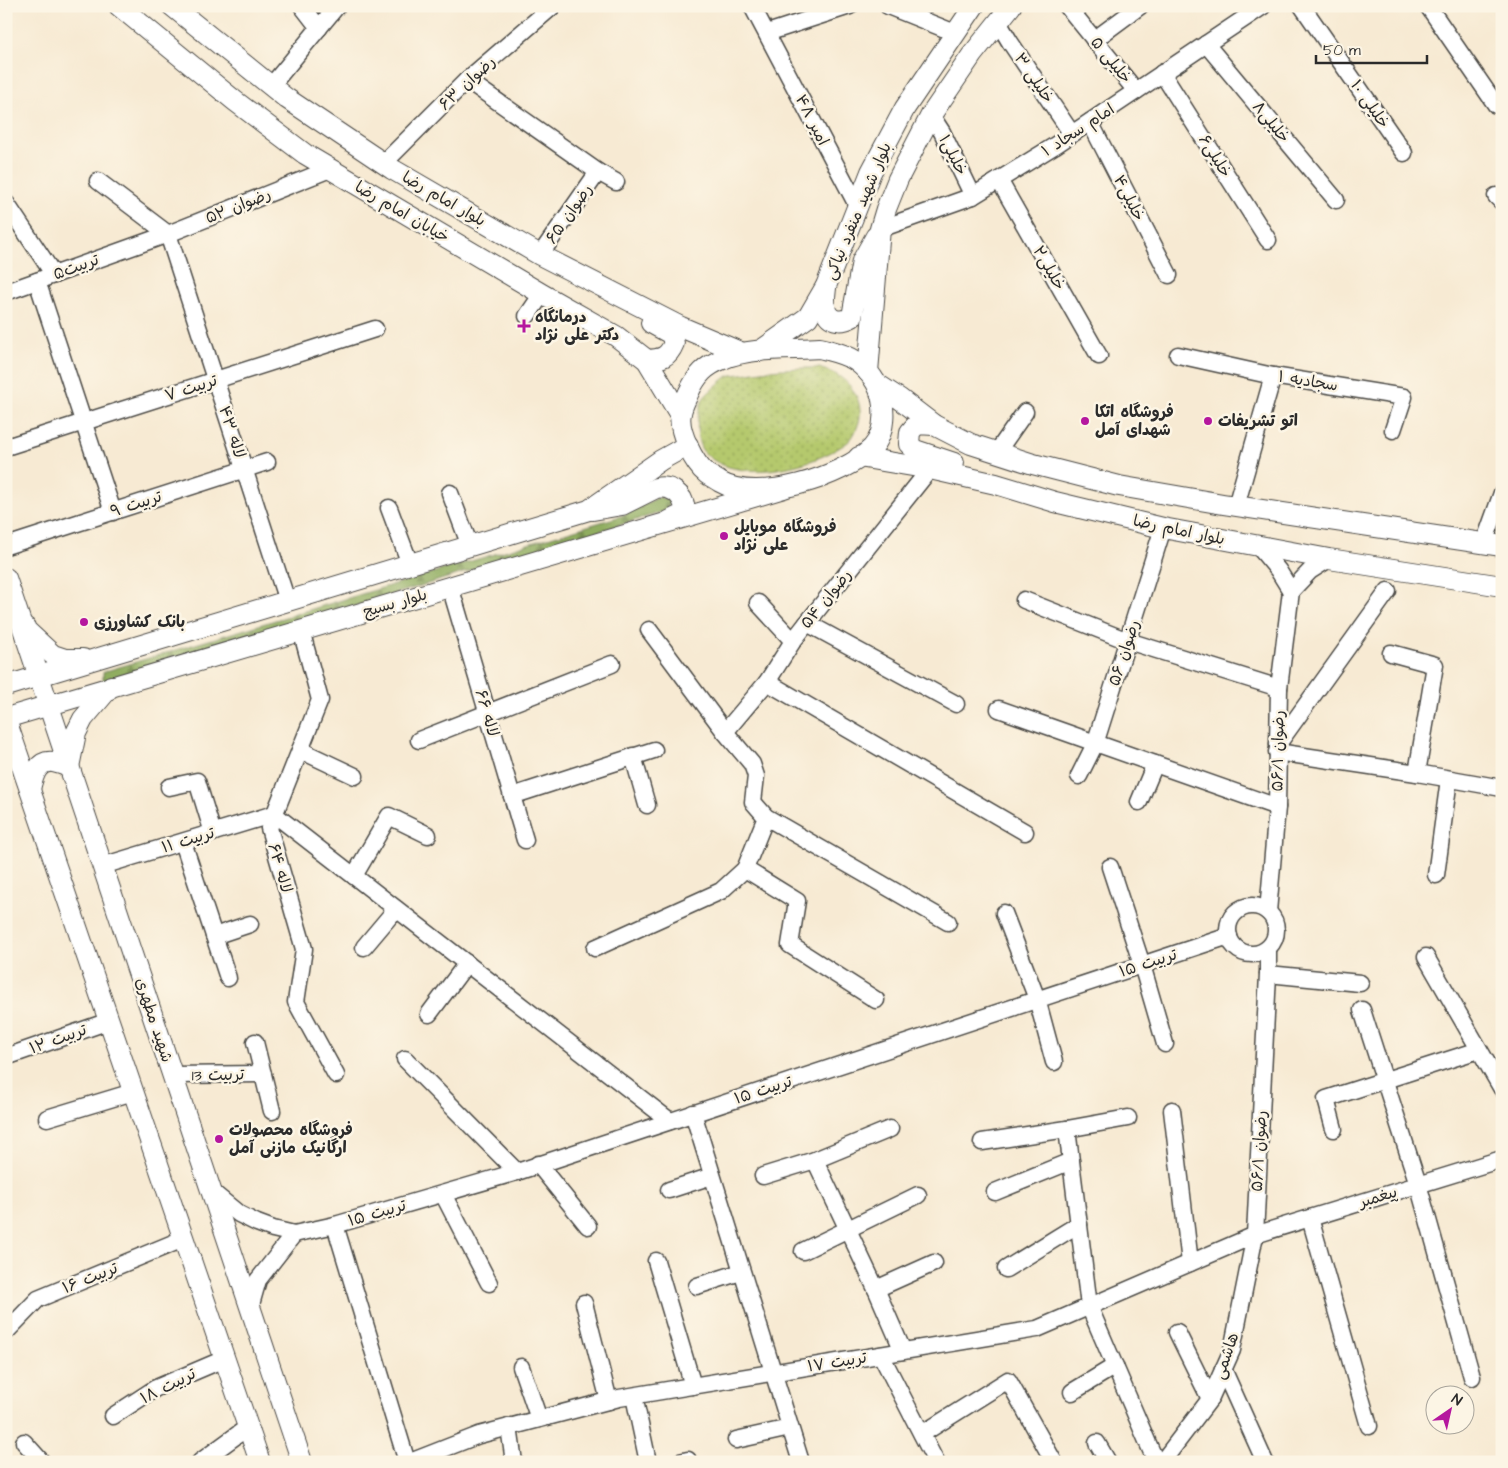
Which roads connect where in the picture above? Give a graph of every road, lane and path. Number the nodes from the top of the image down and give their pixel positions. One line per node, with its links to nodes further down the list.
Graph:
1 (119, 6): 33 (main road, خیابان امام رضا)
2 (172, 6): 25 (main road, بلوار امام رضا)
3 (302, 6): 18 (street)
4 (337, 6): 18 (street)
5 (752, 6): 20 (street, امیر ۴۸)
6 (850, 6): 20 (street)
7 (888, 6): 19 (street)
8 (961, 6): 19 (street)
9 (974, 6): 19 (main road, بلوار شهید منفرد نیاکی)
10 (1011, 6): 17 (main road, بلوار شهید منفرد نیاکی)
11 (1067, 6): 21 (street, خلیلی ۵)
12 (1140, 6): 21 (street)
13 (1263, 6): 22 (street, امام سجاد ۱)
14 (1302, 6): 31 (street, خلیلی ۱۰)
15 (1428, 6): 27 (street)
16 (548, 8): 24 (street, رضوان ۶۳)
17 (998, 22): 28 (main road, بلوار شهید منفرد نیاکی); 30 (street, خلیلی ۳)
18 (318, 28): 25 (street)
19 (957, 31): 41 (main road, بلوار شهید منفرد نیاکی)
20 (767, 33): 41 (street, امیر ۴۸)
21 (1094, 40): 26 (street, خلیلی ۵)
22 (1206, 44): 23 (street, امام سجاد ۱); 39 (street, خلیلی۸)
23 (1162, 73): 26 (street, امام سجاد ۱); 44 (street, خلیلی۶)
24 (467, 80): 32 (street, رضوان ۶۳); 34 (street)
25 (271, 86): 32 (main road, بلوار امام رضا)
26 (1136, 91): 29 (street, امام سجاد ۱)
27 (1496, 105)
28 (931, 115): 38 (street, خلیلی۱); 42 (main road, بلوار شهید منفرد نیاکی)
29 (1090, 122): 30 (street, امام سجاد ۱); 48 (street, خلیلی۴)
30 (1072, 134): 35 (street, امام سجاد ۱)
31 (1404, 153)
32 (384, 163): 46 (main road, بلوار امام رضا)
33 (330, 169): 43 (street, رضوان ۵۲); 52 (main road, خیابان امام رضا)
34 (598, 172): 37 (street); 46 (street, رضوان ۶۵)
35 (999, 180): 38 (street, امام سجاد ۱); 57 (street, خلیلی۲)
36 (98, 181): 43 (street)
37 (616, 182)
38 (973, 196): 42 (street, امام سجاد ۱)
39 (1336, 200)
40 (6, 203): 47 (street)
41 (858, 207): 50 (main road, بلوار شهید منفرد نیاکی)
42 (880, 229): 50 (main road); 60 (main road, بلوار شهید منفرد نیاکی)
43 (168, 234): 45 (street, رضوان ۵۲); 61 (street, لاله ۴۳)
44 (1268, 240)
45 (145, 242): 47 (street, تربیت۵)
46 (540, 255): 55 (main road, بلوار امام رضا); 58 (main road)
47 (54, 275): 49 (street, تربیت۵)
48 (1169, 275)
49 (37, 281): 51 (street, تربیت۵); 64 (street)
50 (826, 286): 55 (main road, بلوار شهید منفرد نیاکی)
51 (6, 292)
52 (542, 294): 53 (street); 58 (main road, خیابان امام رضا)
53 (527, 316)
54 (375, 329): 61 (street, تربیت ۷)
55 (750, 352): 60 (main road); 63 (main road)
56 (1178, 355): 59 (street, سجادیه ۱)
57 (1099, 356)
58 (646, 360): 63 (main road, خیابان امام رضا)
59 (1273, 376): 66 (street, سجادیه ۱); 78 (street)
60 (872, 378): 65 (main road, بلوار امام رضا); 70 (main road)
61 (216, 380): 64 (street, تربیت ۷); 72 (street, لاله ۴۳)
62 (1024, 412): 69 (street)
63 (680, 415): 67 (main road)
64 (84, 422): 68 (street, تربیت ۷); 81 (street)
65 (934, 425): 69 (main road, بلوار امام رضا); 74 (main road)
66 (1393, 430)
67 (688, 445): 75 (main road); 80 (main road, بلوار بسیج)
68 (6, 447)
69 (997, 452): 78 (main road, بلوار امام رضا)
70 (859, 457): 73 (main road, بلوار امام رضا); 75 (main road)
71 (267, 462): 72 (street, تربیت ۹)
72 (245, 469): 81 (street, تربیت ۹); 96 (street, لاله ۴۳)
73 (930, 469): 74 (main road, بلوار امام رضا); 99 (street, رضوان ۵۴)
74 (996, 484): 83 (main road, بلوار امام رضا)
75 (784, 488): 82 (main road, بلوار بسیج)
76 (450, 493): 86 (street)
77 (1502, 493): 84 (street)
78 (1236, 506): 84 (main road, بلوار امام رضا)
79 (389, 508): 89 (street)
80 (589, 510): 82 (main road); 86 (main road, بلوار بسیج)
81 (113, 512): 85 (street, تربیت ۹)
82 (667, 523): 91 (main road, بلوار بسیج)
83 (1163, 528): 87 (main road, بلوار امام رضا); 103 (street, رضوان ۵۶)
84 (1493, 545)
85 (6, 546)
86 (470, 546): 89 (main road, بلوار بسیج)
87 (1258, 546): 88 (main road, بلوار امام رضا); 93 (street)
88 (1329, 559): 92 (main road, بلوار امام رضا); 93 (street)
89 (410, 564): 96 (main road, بلوار بسیج)
90 (6, 578): 98 (main road, شهید مطهری)
91 (450, 586): 100 (main road, بلوار بسیج); 115 (street, لاله ۶۶)
92 (1502, 586)
93 (1291, 591): 111 (street, رضوان ۵۶/۱)
94 (1388, 591): 120 (street)
95 (1024, 600): 103 (street)
96 (287, 601): 105 (main road, بلوار بسیج)
97 (758, 602): 102 (street)
98 (11, 612): 105 (main road); 107 (main road, شهید مطهری)
99 (807, 623): 102 (street, رضوان ۵۴); 113 (street)
100 (300, 630): 110 (main road, بلوار بسیج); 121 (street, لاله ۶۴)
101 (649, 630): 117 (street)
102 (793, 640): 108 (street, رضوان ۵۴)
103 (1128, 641): 111 (street); 119 (street, رضوان ۵۶)
104 (1391, 653): 127 (street)
105 (97, 658): 107 (main road, بلوار بسیج); 110 (main road)
106 (612, 664): 115 (street)
107 (39, 676): 109 (main road, بلوار بسیج); 112 (main road, شهید مطهری)
108 (767, 682): 117 (street, رضوان ۵۴); 140 (street)
109 (6, 686)
110 (111, 686): 112 (main road, بلوار بسیج); 126 (main road)
111 (1279, 688): 120 (street, رضوان ۵۶/۱)
112 (49, 704): 116 (main road, بلوار بسیج); 126 (main road, شهید مطهری)
113 (956, 704)
114 (999, 709): 119 (street)
115 (488, 714): 118 (street); 134 (street, لاله ۶۶)
116 (6, 719): 133 (main road)
117 (725, 732): 139 (street)
118 (419, 740)
119 (1095, 744): 125 (street); 129 (street, رضوان ۵۶)
120 (1277, 748): 127 (street); 137 (street, رضوان ۵۶/۱)
121 (300, 750): 128 (street); 138 (street, لاله ۶۴)
122 (654, 750): 124 (street)
123 (6, 751): 133 (main road)
124 (633, 756): 134 (street); 136 (street)
125 (1155, 764): 135 (street); 137 (street)
126 (69, 767): 133 (main road); 145 (main road, شهید مطهری)
127 (1417, 773): 130 (street)
128 (355, 776)
129 (1079, 776)
130 (1450, 779): 132 (street); 148 (street)
131 (169, 787): 141 (street)
132 (1502, 788)
133 (30, 789): 170 (main road)
134 (512, 796): 143 (street, لاله ۶۶)
135 (1140, 802)
136 (647, 805)
137 (1277, 807): 151 (street, رضوان ۵۶/۱)
138 (274, 814): 141 (street, تربیت ۱۱); 149 (street); 179 (street, لاله ۶۴)
139 (766, 817): 147 (street); 153 (street)
140 (1026, 832)
141 (213, 833): 144 (street, تربیت ۱۱)
142 (428, 835): 149 (street)
143 (525, 840)
144 (183, 842): 145 (street, تربیت ۱۱); 155 (street)
145 (102, 866): 178 (main road, شهید مطهری)
146 (1110, 867): 162 (street)
147 (745, 869): 158 (street); 166 (street)
148 (1436, 874)
149 (354, 876): 150 (street)
150 (396, 909): 157 (street); 161 (street)
151 (1268, 912): 156 (street); 159 (street)
152 (1004, 913): 167 (street)
153 (948, 922)
154 (250, 924): 155 (street)
155 (214, 936): 164 (street)
156 (1229, 936): 159 (street); 162 (street, تربیت ۱۵)
157 (364, 947)
158 (595, 948)
159 (1268, 948): 163 (street, رضوان ۵۶/۱)
160 (1426, 957): 173 (street)
161 (467, 964): 169 (street); 188 (street)
162 (1142, 965): 167 (street, تربیت ۱۵); 172 (street)
163 (1268, 974): 165 (street); 212 (street, رضوان ۵۶/۱)
164 (228, 978)
165 (1360, 982)
166 (876, 1000)
167 (1037, 1000): 176 (street); 185 (street, تربیت ۱۵)
168 (1362, 1010): 180 (street)
169 (430, 1014)
170 (109, 1021): 174 (street, تربیت ۱۲); 182 (main road)
171 (255, 1042): 177 (street)
172 (1165, 1044)
173 (1479, 1050): 180 (street); 181 (street)
174 (6, 1058)
175 (405, 1059): 197 (street)
176 (1054, 1062)
177 (263, 1074): 178 (street, تربیت 13); 184 (street)
178 (172, 1075): 201 (main road, شهید مطهری)
179 (336, 1075)
180 (1384, 1081): 191 (street); 200 (street)
181 (1502, 1089)
182 (133, 1092): 186 (street); 213 (main road)
183 (1172, 1110): 217 (street)
184 (272, 1111)
185 (693, 1114): 188 (street, تربیت ۱۵); 198 (street)
186 (47, 1118)
187 (1128, 1118): 190 (street)
188 (670, 1121): 196 (street, تربیت ۱۵)
189 (890, 1129): 194 (street)
190 (1067, 1129): 192 (street); 195 (street)
191 (1334, 1129)
192 (982, 1142)
193 (1502, 1159): 200 (street, پیغمبر)
194 (815, 1160): 199 (street); 210 (street)
195 (1071, 1161): 203 (street); 207 (street)
196 (538, 1164): 197 (street, تربیت ۱۵); 209 (street)
197 (517, 1172): 204 (street, تربیت ۱۵)
198 (712, 1176): 202 (street); 219 (street)
199 (763, 1176)
200 (1418, 1184): 206 (street, پیغمبر); 235 (street)
201 (211, 1190): 211 (street, تربیت ۱۵); 225 (main road, شهید مطهری)
202 (669, 1190)
203 (995, 1192)
204 (443, 1194): 208 (street, تربیت ۱۵); 220 (street)
205 (918, 1195): 210 (street)
206 (1310, 1218): 212 (street, پیغمبر); 243 (street)
207 (1079, 1224): 218 (street); 224 (street)
208 (336, 1225): 211 (street, تربیت ۱۵); 255 (street)
209 (588, 1226)
210 (849, 1229): 214 (street); 222 (street)
211 (294, 1234): 225 (street)
212 (1255, 1235): 217 (street, تربیت ۱۷); 233 (street, هاشمی)
213 (183, 1239): 226 (street, تربیت ۱۶); 230 (main road)
214 (803, 1251)
215 (656, 1261): 236 (street)
216 (934, 1263): 222 (street)
217 (1190, 1263): 224 (street, تربیت ۱۷)
218 (1006, 1269)
219 (741, 1272): 221 (street); 234 (street)
220 (489, 1283)
221 (697, 1286)
222 (876, 1289): 228 (street)
223 (584, 1303): 240 (street)
224 (1089, 1306): 228 (street, تربیت ۱۷); 231 (street)
225 (250, 1308): 254 (main road, شهید مطهری)
226 (6, 1332)
227 (1177, 1332): 239 (street)
228 (903, 1351): 229 (street, تربیت ۱۷)
229 (881, 1355): 234 (street, تربیت ۱۷); 247 (street)
230 (224, 1359): 241 (street, تربیت ۱۸); 244 (main road)
231 (1115, 1366): 237 (street); 262 (street)
232 (522, 1368): 242 (street)
233 (1223, 1369): 239 (street, هاشمی); 264 (street)
234 (773, 1373): 236 (street, تربیت ۱۷); 246 (street)
235 (1472, 1377)
236 (693, 1386): 238 (street, تربیت ۱۷)
237 (1072, 1392)
238 (634, 1396): 240 (street, تربیت ۱۷); 257 (street)
239 (1210, 1399): 263 (street, هاشمی)
240 (609, 1401): 242 (street, تربیت ۱۷)
241 (113, 1416)
242 (539, 1419): 245 (street, تربیت ۱۷)
243 (1369, 1426)
244 (248, 1427): 252 (street); 253 (main road)
245 (509, 1427): 255 (street, تربیت ۱۷); 256 (street)
246 (790, 1428): 248 (street); 258 (street)
247 (922, 1434): 259 (street); 260 (street)
248 (736, 1440)
249 (24, 1442): 251 (street)
250 (1097, 1443): 261 (street)
251 (42, 1462)
252 (200, 1462)
253 (260, 1462)
254 (302, 1462)
255 (409, 1462)
256 (514, 1462)
257 (648, 1462)
258 (801, 1462)
259 (936, 1462)
260 (1054, 1462)
261 (1108, 1462)
262 (1156, 1462)
263 (1162, 1462)
264 (1265, 1462)

